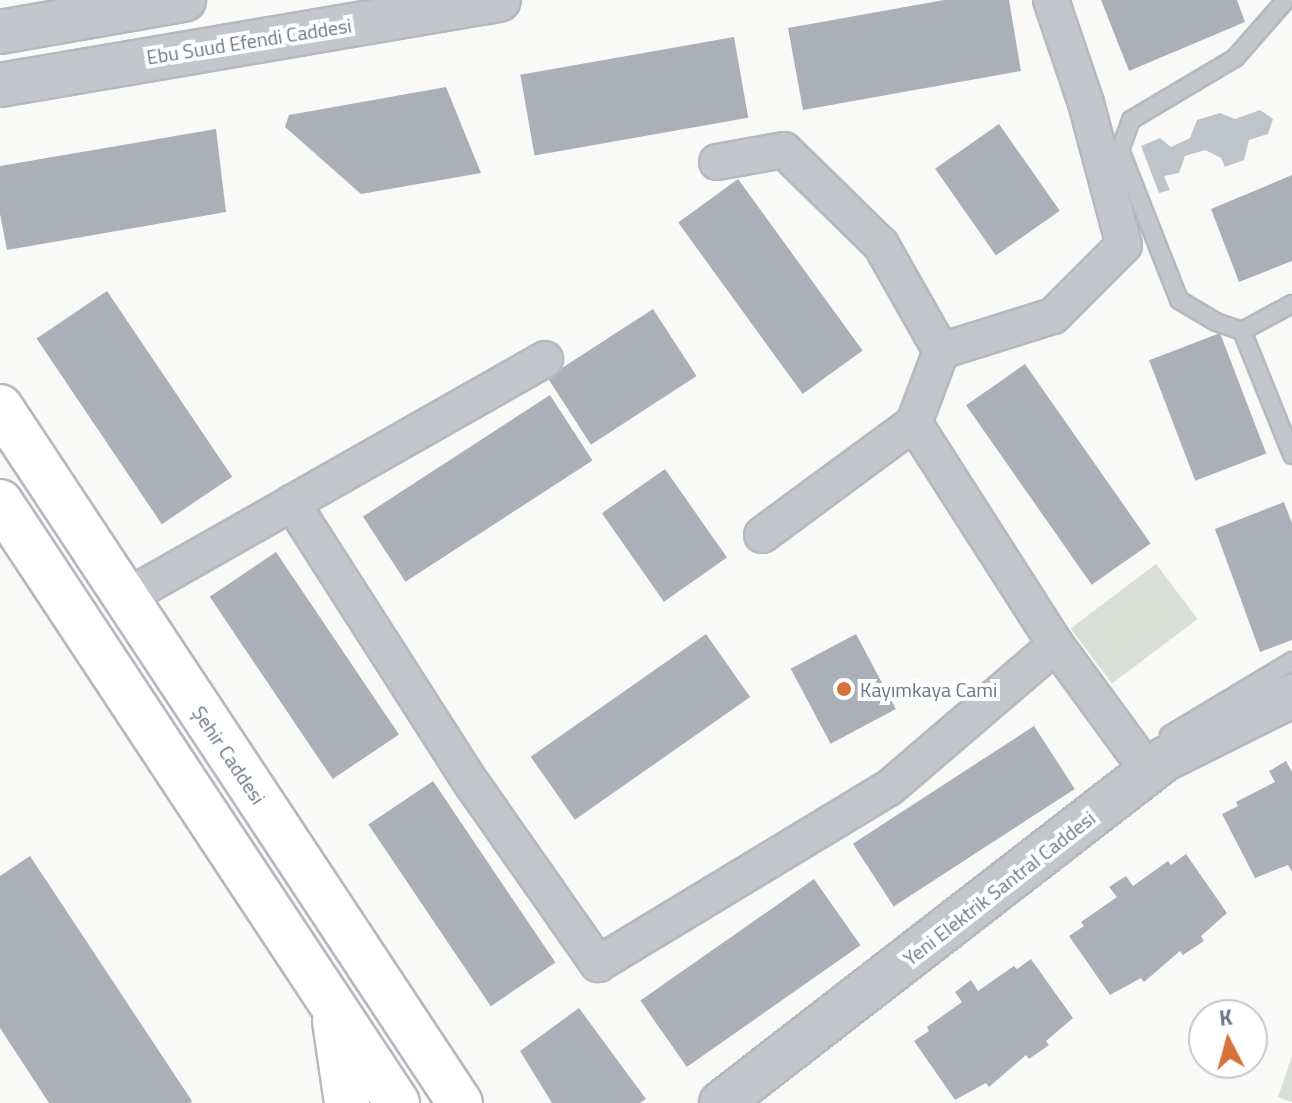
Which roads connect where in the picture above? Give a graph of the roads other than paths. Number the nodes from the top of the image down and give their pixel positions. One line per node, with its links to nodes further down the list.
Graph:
1 (184, 0): 5 (street)
2 (499, 0): 6 (street, Ebu Suud Efendi Caddesi)
3 (1051, 0): 10 (street)
4 (1286, 0): 9 (lane)
5 (0, 32)
6 (0, 85)
7 (717, 162): 10 (street)
8 (1292, 304): 9 (lane)
9 (1242, 331): 14 (lane)
10 (941, 351): 13 (street)
11 (545, 359): 16 (street)
12 (0, 407): 18 (main road, Şehir Caddesi)
13 (914, 423): 17 (street); 19 (street)
14 (1292, 455)
15 (0, 502): 23 (main road)
16 (292, 503): 18 (street); 19 (street)
17 (762, 535)
18 (125, 598): 26 (main road, Şehir Caddesi)
19 (1056, 645): 22 (street)
20 (1292, 661): 22 (lane)
21 (1292, 696): 22 (street, Yeni Elektrik Santral Caddesi)
22 (1143, 764): 27 (street, Yeni Elektrik Santral Caddesi)
23 (333, 1006): 24 (main road); 25 (main road)
24 (347, 1103)
25 (397, 1103)
26 (460, 1103)
27 (721, 1103)

